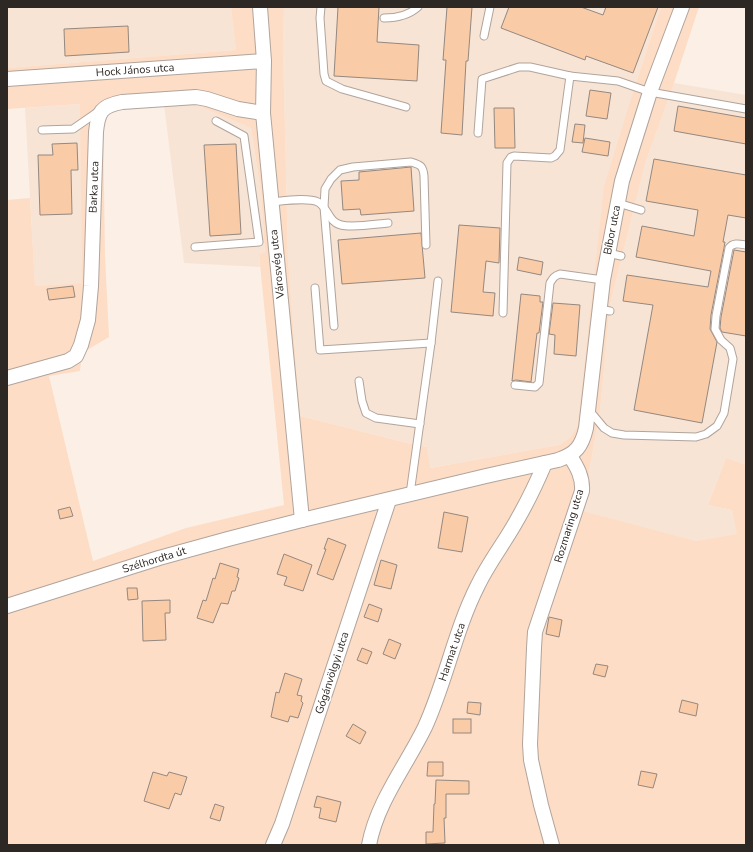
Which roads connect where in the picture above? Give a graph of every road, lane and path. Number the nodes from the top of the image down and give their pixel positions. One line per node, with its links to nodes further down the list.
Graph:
1 (260, 7): 8 (street, Városvég utca)
2 (321, 7): 13 (lane)
3 (418, 7): 6 (lane)
4 (490, 7): 7 (lane)
5 (682, 7): 11 (street, Bíbor utca)
6 (384, 18)
7 (484, 36)
8 (264, 61): 10 (street, Hock János utca); 15 (street, Városvég utca)
9 (570, 76): 11 (lane); 18 (lane); 31 (lane)
10 (7, 79)
11 (650, 92): 14 (lane); 20 (street, Bíbor utca)
12 (106, 107): 15 (street); 17 (lane); 34 (street, Barka utca)
13 (406, 108)
14 (746, 109)
15 (263, 113): 19 (street, Városvég utca)
16 (216, 121): 23 (lane)
17 (42, 130)
18 (478, 133)
19 (271, 202): 21 (lane); 23 (street, Városvég utca)
20 (618, 203): 22 (lane); 28 (street, Bíbor utca)
21 (324, 207): 24 (lane); 25 (lane); 32 (lane)
22 (641, 210)
23 (265, 223): 27 (lane); 43 (street, Városvég utca)
24 (388, 223)
25 (426, 245)
26 (746, 245): 37 (lane)
27 (195, 247)
28 (603, 280): 36 (lane); 37 (street, Bíbor utca)
29 (438, 281): 33 (lane)
30 (315, 288): 33 (lane)
31 (503, 313)
32 (334, 326)
33 (431, 343): 38 (lane)
34 (7, 378)
35 (360, 381): 38 (lane)
36 (515, 385)
37 (589, 410): 39 (street, Bíbor utca)
38 (420, 424): 41 (lane)
39 (570, 456): 40 (street); 47 (street, Rozmaring utca)
40 (545, 463): 41 (street); 46 (street, Harmat utca)
41 (410, 495): 42 (street)
42 (389, 500): 43 (street); 45 (street, Gógánvölgyi utca)
43 (302, 520): 44 (street, Szélhordta út)
44 (7, 606)
45 (273, 845)
46 (370, 845)
47 (552, 845)

